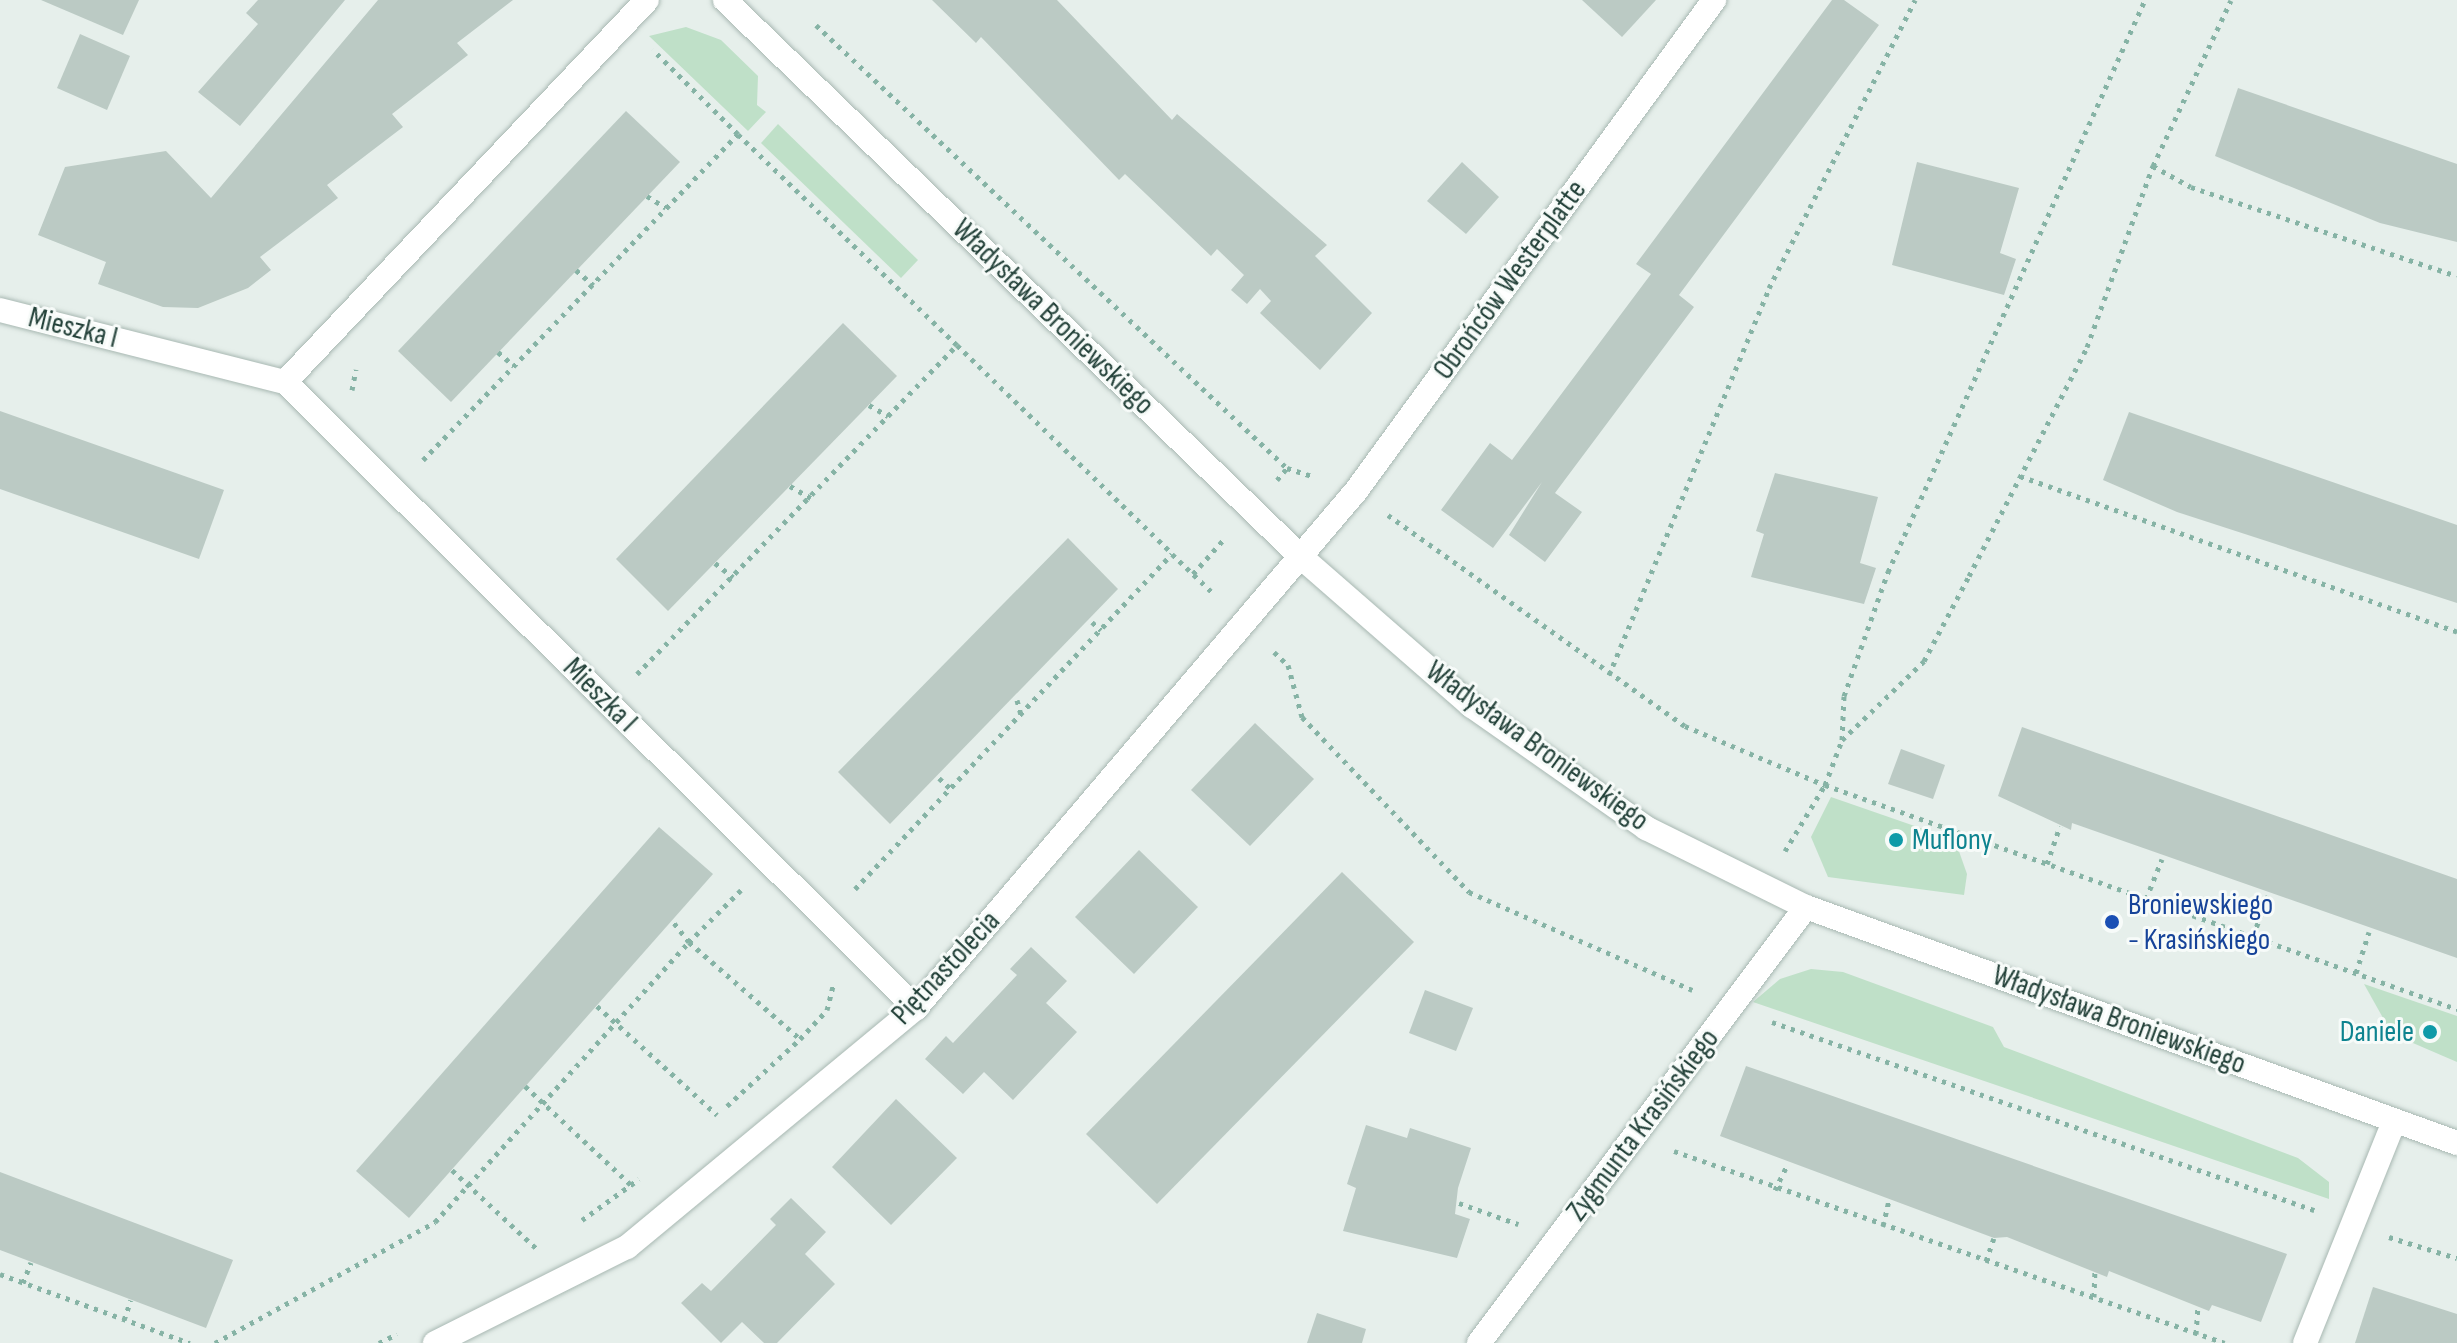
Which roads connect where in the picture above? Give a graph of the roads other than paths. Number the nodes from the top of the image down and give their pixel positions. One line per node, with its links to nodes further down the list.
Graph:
1 (647, 0): 5 (street)
2 (725, 0): 6 (street, Władysława Broniewskiego)
3 (1714, 0): 6 (street, Obrońców Westerplatte)
4 (0, 310): 5 (street, Mieszka I)
5 (285, 382): 8 (street, Mieszka I)
6 (1301, 557): 7 (street, Władysława Broniewskiego); 8 (street, Piętnastolecia)
7 (1806, 907): 9 (street, Władysława Broniewskiego); 12 (street, Zygmunta Krasińskiego)
8 (916, 1008): 11 (street, Piętnastolecia)
9 (2394, 1122): 10 (street, Władysława Broniewskiego); 13 (street)
10 (2457, 1143)
11 (435, 1343)
12 (1479, 1343)
13 (2305, 1343)

